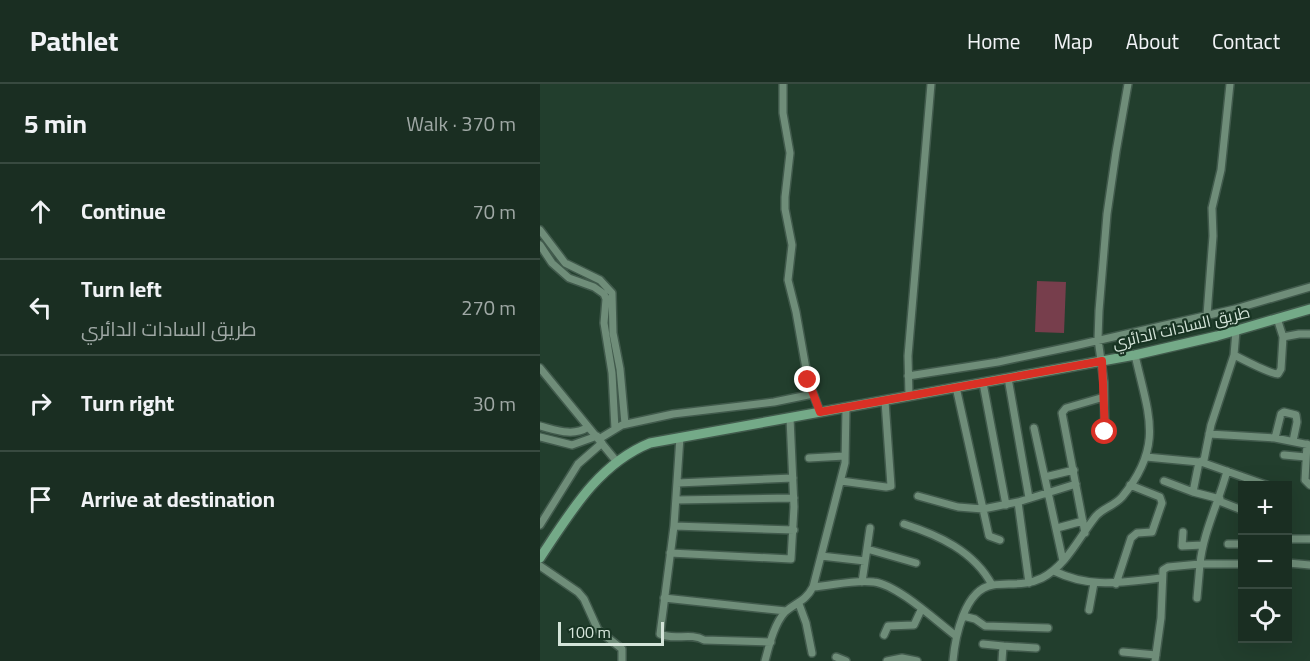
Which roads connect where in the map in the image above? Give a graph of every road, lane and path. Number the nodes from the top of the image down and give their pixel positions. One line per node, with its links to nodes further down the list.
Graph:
1 (783, 84): 24 (street)
2 (931, 84): 20 (street)
3 (1128, 84): 15 (street)
4 (1230, 84): 10 (street)
5 (540, 230): 6 (street)
6 (548, 241): 7 (street); 31 (street)
7 (540, 245): 35 (street)
8 (1310, 287): 10 (street)
9 (1310, 309): 11 (main road, طريق السادات الدائري)
10 (1207, 315): 15 (street)
11 (1277, 318): 12 (main road, طريق السادات الدائري); 14 (street)
12 (1236, 330): 16 (main road, طريق السادات الدائري); 17 (street)
13 (1310, 334): 14 (street)
14 (1284, 337): 17 (street)
15 (1098, 339): 18 (street); 20 (street)
16 (1136, 355): 18 (main road, طريق السادات الدائري); 46 (street)
17 (1234, 355): 37 (street)
18 (1102, 361): 21 (main road, طريق السادات الدائري); 26 (street)
19 (540, 368): 33 (street)
20 (908, 376): 25 (street)
21 (1008, 378): 22 (main road, طريق السادات الدائري); 66 (street)
22 (983, 383): 23 (main road, طريق السادات الدائري); 70 (street)
23 (956, 387): 25 (main road, طريق السادات الدائري); 72 (street)
24 (813, 394): 29 (street); 31 (street)
25 (909, 396): 27 (main road, طريق السادات الدائري)
26 (1104, 397): 36 (street); 51 (street)
27 (885, 400): 28 (main road, طريق السادات الدائري); 55 (street)
28 (846, 408): 29 (main road, طريق السادات الدائري); 45 (street)
29 (820, 412): 30 (main road, طريق السادات الدائري)
30 (790, 418): 39 (main road, طريق السادات الدائري); 54 (street)
31 (626, 424): 35 (street)
32 (540, 426): 33 (street)
33 (588, 427): 41 (street)
34 (1034, 428): 53 (street)
35 (615, 429): 41 (street)
36 (1105, 432)
37 (1209, 434): 40 (street); 50 (street)
38 (540, 437): 41 (street)
39 (680, 437): 49 (main road, طريق السادات الدائري); 58 (street)
40 (1275, 438): 42 (street); 42 (street)
41 (599, 439): 49 (street); 75 (street)
42 (1293, 441): 43 (street)
43 (1309, 444): 47 (street)
44 (1284, 455): 47 (street)
45 (845, 456): 48 (street); 55 (street)
46 (1146, 457): 50 (street); 60 (street)
47 (1306, 457): 61 (street)
48 (809, 458)
49 (617, 462): 91 (main road, طريق السادات الدائري)
50 (1200, 462): 52 (street); 63 (street)
51 (1074, 470): 53 (street); 59 (street)
52 (1227, 471): 57 (street); 68 (street)
53 (1045, 477): 62 (street)
54 (794, 478): 58 (street); 65 (street)
55 (841, 481): 90 (street)
56 (1164, 481): 63 (street)
57 (1255, 481)
58 (677, 483): 67 (street)
59 (1076, 484): 62 (street); 73 (street)
60 (1130, 485): 81 (street); 105 (street)
61 (1310, 485)
62 (1048, 492): 66 (street); 78 (street)
63 (1193, 492): 68 (street)
64 (918, 496): 72 (street)
65 (794, 498): 67 (street); 79 (street)
66 (1029, 498): 69 (street)
67 (676, 500): 76 (street)
68 (1219, 500): 71 (street); 87 (street)
69 (1018, 502): 70 (street); 103 (street)
70 (1006, 505): 72 (street)
71 (1238, 508)
72 (983, 509): 83 (street)
73 (1083, 521): 78 (street); 81 (street)
74 (904, 524): 106 (street)
75 (540, 525)
76 (674, 526): 79 (street); 89 (street)
77 (870, 528): 88 (street)
78 (1057, 528): 93 (street)
79 (794, 530): 89 (street)
80 (1183, 532): 87 (street)
81 (1085, 533): 93 (street)
82 (1310, 539): 84 (street)
83 (1000, 540)
84 (1292, 540)
85 (1228, 544): 86 (street)
86 (1238, 544)
87 (1203, 545): 96 (street)
88 (867, 549): 92 (street); 94 (street)
89 (670, 553): 108 (street)
90 (821, 555): 92 (street); 107 (street)
91 (540, 558)
92 (865, 561): 102 (street)
93 (1063, 561): 100 (street)
94 (916, 563)
95 (1292, 563): 98 (street)
96 (1200, 564): 97 (street); 101 (street); 109 (street)
97 (1238, 564)
98 (1310, 565)
99 (540, 566): 126 (street)
100 (1054, 571): 103 (street); 104 (street)
101 (1161, 578): 105 (street); 125 (street)
102 (862, 582): 107 (street); 111 (street)
103 (1029, 583): 106 (street)
104 (1094, 583): 105 (street); 112 (street)
105 (1116, 584)
106 (992, 585): 114 (street)
107 (813, 587): 110 (street)
108 (664, 598): 113 (street); 118 (street)
109 (1197, 598)
110 (799, 604): 113 (street); 123 (street)
111 (921, 610): 116 (street); 117 (street)
112 (1089, 610)
113 (786, 612): 118 (street)
114 (963, 616): 115 (street); 117 (street)
115 (1047, 628)
116 (884, 634)
117 (956, 636): 131 (street)
118 (771, 642): 127 (street)
119 (982, 644): 120 (street)
120 (1003, 646): 121 (street); 132 (street)
121 (1036, 648)
122 (1123, 652): 125 (street)
123 (812, 653)
124 (836, 657): 128 (street)
125 (1156, 658)
126 (622, 661)
127 (765, 661)
128 (846, 661)
129 (887, 661): 130 (street)
130 (917, 661)
131 (953, 661)
132 (1002, 661)

